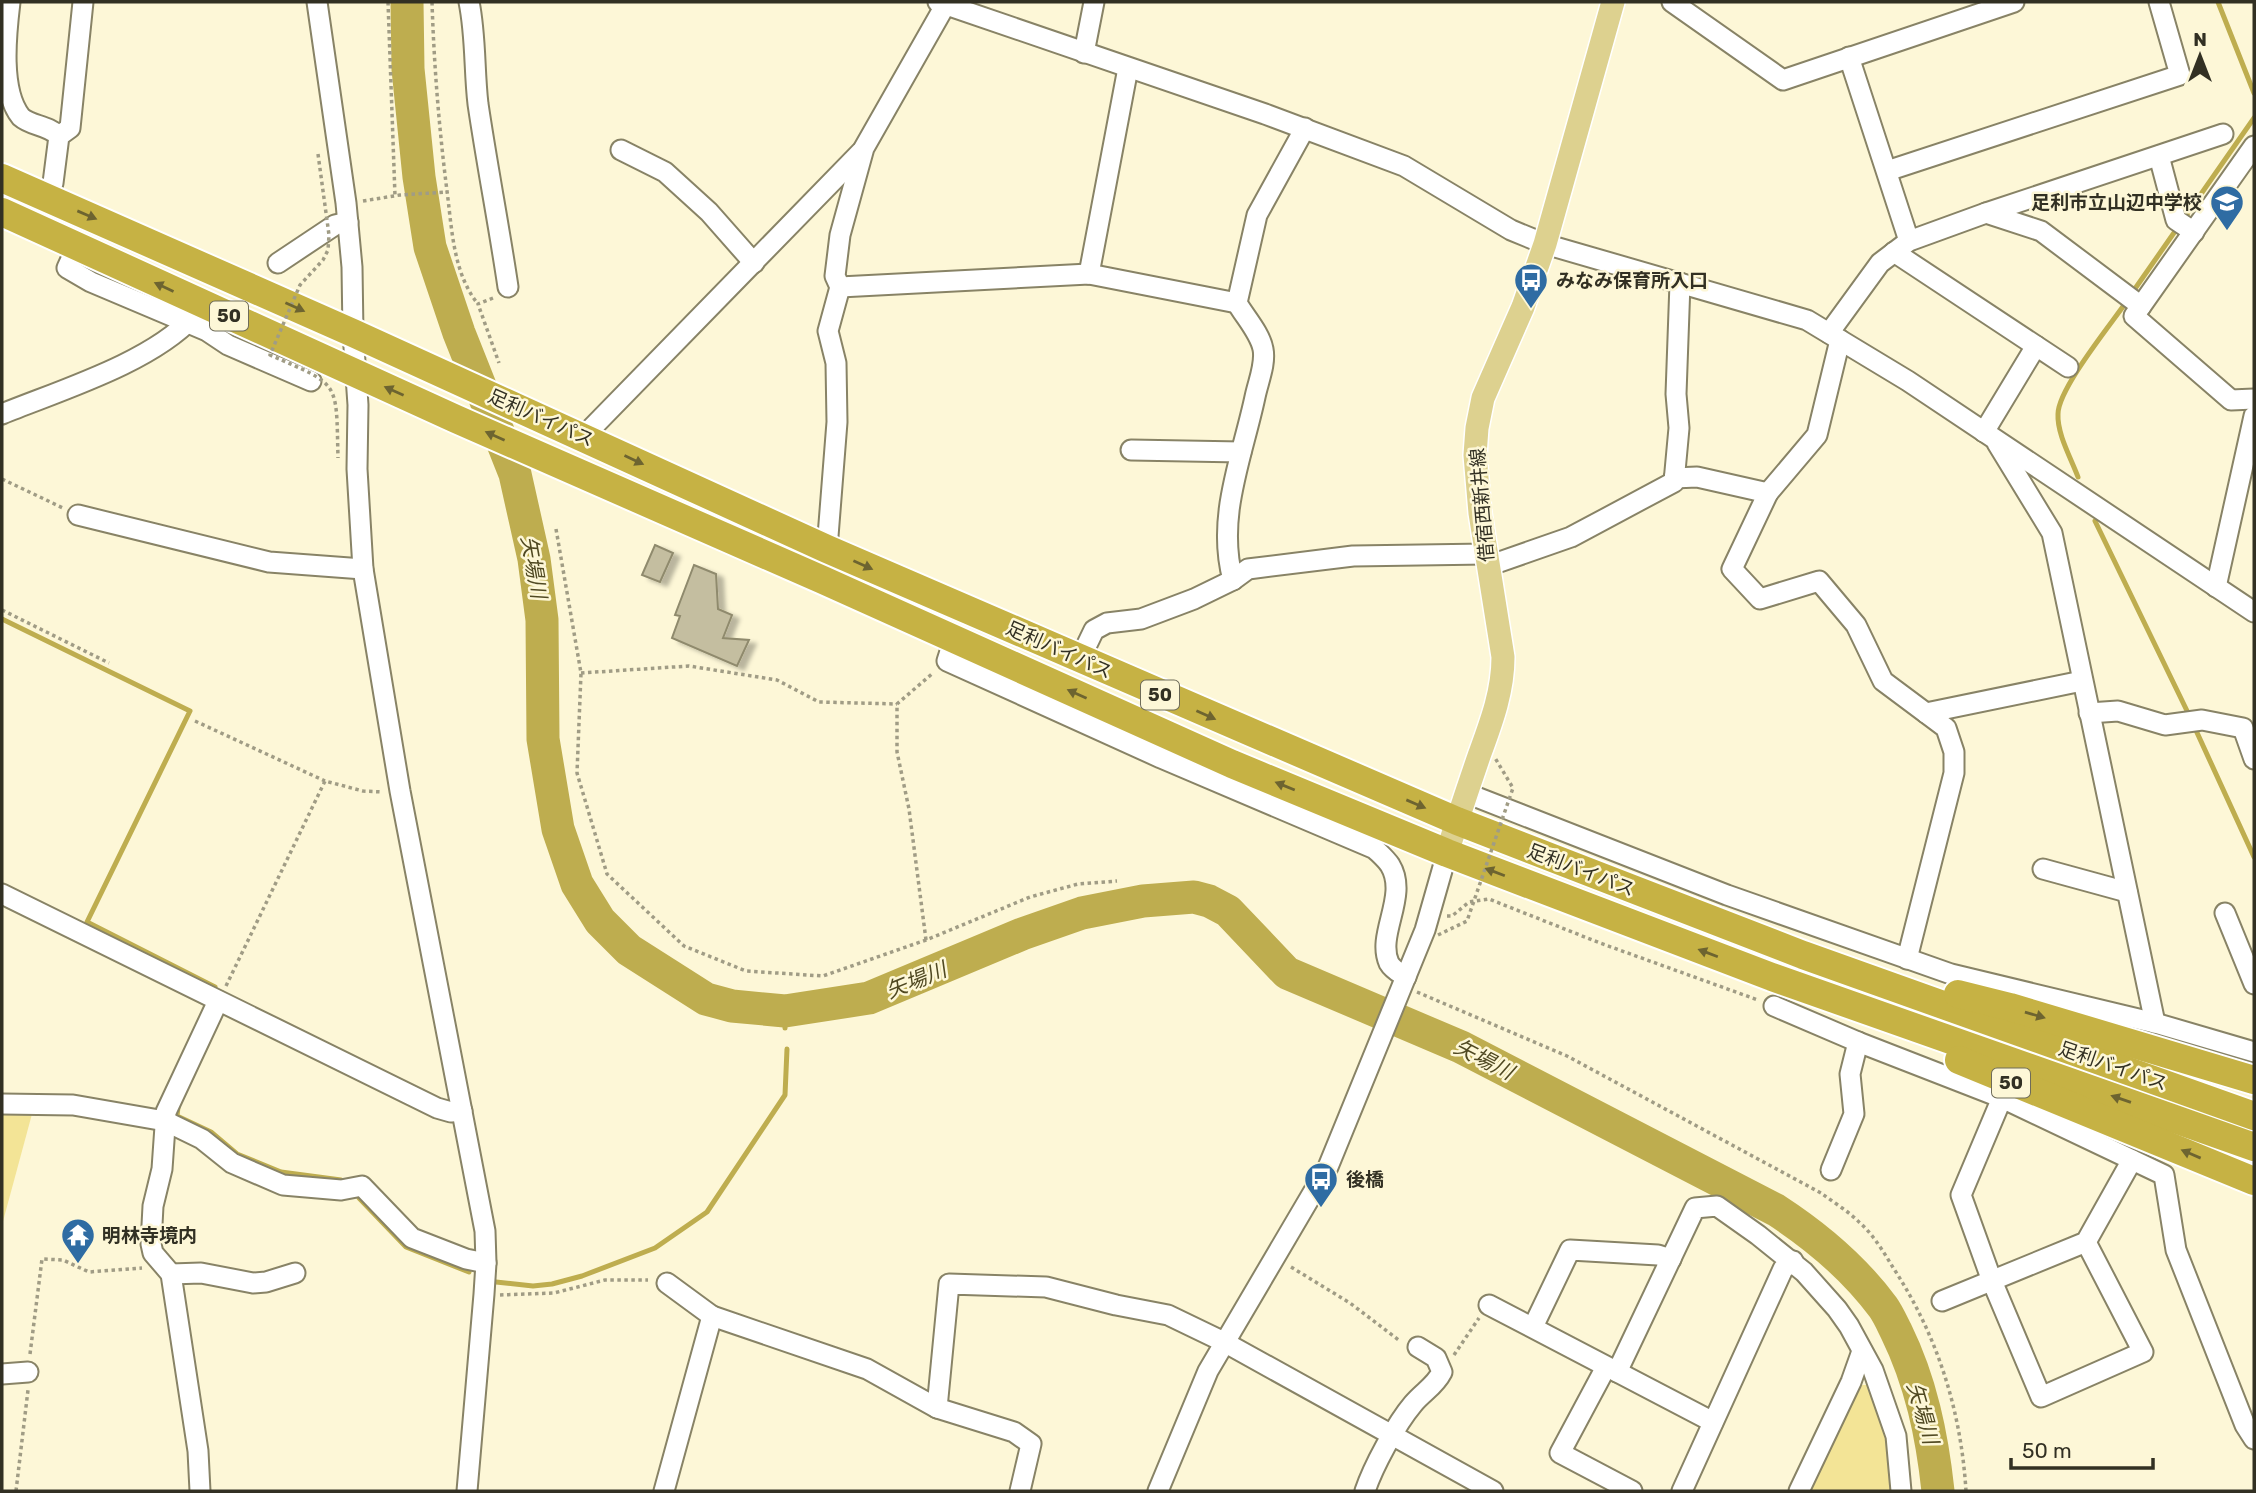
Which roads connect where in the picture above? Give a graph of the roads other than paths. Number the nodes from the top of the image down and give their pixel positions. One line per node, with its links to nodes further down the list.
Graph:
1 (10, 2): 16 (street)
2 (83, 2): 16 (street)
3 (317, 2): 26 (street)
4 (469, 2): 34 (street)
5 (1094, 2): 11 (street)
6 (1613, 2): 28 (main road, 借宿西新井線)
7 (1672, 2): 12 (street)
8 (2014, 2): 12 (street)
9 (2160, 2): 21 (street)
10 (944, 3): 11 (street); 18 (street)
11 (1084, 53): 13 (street)
12 (1849, 58): 21 (street)
13 (1128, 68): 14 (street); 32 (street)
14 (1305, 128): 28 (street); 36 (street)
15 (2223, 134): 20 (street)
16 (59, 136): 23 (street)
17 (2254, 146): 27 (street)
18 (864, 148): 31 (street); 35 (street)
19 (621, 150): 31 (street)
20 (2159, 156): 25 (street); 27 (street)
21 (1887, 172): 29 (street)
22 (2, 178): 23 (highway, 足利バイパス / 50)
23 (48, 198): 39 (highway, 足利バイパス / 50, one-way to 39)
24 (2, 212): 38 (highway, 足利バイパス / 50)
25 (1986, 213): 29 (street); 37 (street)
26 (348, 222): 30 (street); 39 (street)
27 (2193, 232): 37 (street)
28 (1545, 244): 33 (street); 56 (main road, 借宿西新井線)
29 (1902, 247): 40 (street); 41 (street)
30 (278, 263)
31 (754, 263): 49 (street)
32 (1089, 274): 35 (street); 36 (street)
33 (1680, 283): 40 (street); 52 (street)
34 (508, 287)
35 (840, 287): 55 (street)
36 (1237, 303): 51 (street)
37 (2141, 306): 45 (street)
38 (195, 314): 43 (highway, 足利バイパス / 50); 44 (street); 46 (street)
39 (353, 333): 43 (street); 49 (highway, 足利バイパス / 50)
40 (1834, 337): 48 (street); 53 (street)
41 (2036, 346): 42 (street); 48 (street)
42 (2068, 367)
43 (357, 374): 57 (street); 61 (highway, 足利バイパス / 50, one-way to 43)
44 (311, 381)
45 (2254, 398)
46 (2, 414)
47 (2254, 416): 59 (street)
48 (1989, 436): 59 (street); 63 (street)
49 (583, 437): 55 (highway, 足利バイパス / 50, one-way to 55)
50 (1132, 450): 51 (street)
51 (1241, 452): 58 (street)
52 (1674, 478): 53 (street); 56 (street)
53 (1768, 493): 64 (street)
54 (78, 515): 57 (street)
55 (827, 549): 62 (highway, 足利バイパス / 50, one-way to 62)
56 (1487, 560): 58 (street); 67 (main road, 借宿西新井線)
57 (363, 569): 87 (street)
58 (1233, 580): 62 (street)
59 (2216, 587): 60 (street)
60 (2254, 612)
61 (951, 650): 69 (highway, 足利バイパス / 50, one-way to 61); 78 (street)
62 (1080, 659): 68 (highway, 足利バイパス / 50, one-way to 68)
63 (2082, 681): 64 (street); 65 (street)
64 (1926, 713): 75 (street)
65 (2089, 713): 66 (street); 71 (street)
66 (2254, 759)
67 (1466, 793): 68 (main road, 借宿西新井線); 75 (street)
68 (1457, 821): 69 (main road, 借宿西新井線); 74 (highway, 足利バイパス / 50)
69 (1447, 853): 76 (highway, 足利バイパス / 50, one-way to 69); 78 (street)
70 (2043, 869): 71 (street)
71 (2127, 892): 81 (street)
72 (2, 894): 79 (street)
73 (2225, 913): 77 (street)
74 (1802, 955): 84 (highway, 50, one-way to 84); 88 (highway, 足利バイパス / 50)
75 (1907, 959): 81 (street)
76 (1772, 977): 85 (highway, 50); 90 (highway, 足利バイパス / 50, one-way to 76)
77 (2254, 984)
78 (1402, 987): 106 (street)
79 (218, 1001): 87 (street); 89 (street)
80 (1774, 1006): 82 (street)
81 (2155, 1023): 83 (street)
82 (1858, 1042): 85 (street); 92 (street)
83 (2254, 1052)
84 (2254, 1080)
85 (2005, 1090): 91 (street); 93 (highway, 50, one-way to 85); 100 (street)
86 (2, 1104): 89 (street)
87 (462, 1111): 97 (street)
88 (2254, 1116)
89 (165, 1121): 97 (street); 98 (street)
90 (2254, 1147)
91 (2132, 1160): 94 (street); 115 (street)
92 (1831, 1170)
93 (2254, 1181)
94 (2087, 1242): 100 (street); 100 (street)
95 (1671, 1259): 96 (street); 105 (street); 109 (street)
96 (1793, 1261): 108 (street); 113 (street)
97 (486, 1263): 117 (street)
98 (166, 1269): 99 (street); 116 (street)
99 (295, 1273)
100 (1992, 1281): 102 (street)
101 (667, 1283): 104 (street)
102 (1942, 1301)
103 (1489, 1305): 105 (street)
104 (712, 1316): 112 (street); 118 (street)
105 (1533, 1327): 109 (street)
106 (1224, 1342): 112 (street); 114 (street); 120 (street)
107 (1418, 1347): 114 (street)
108 (1863, 1351): 125 (street); 126 (street)
109 (1611, 1369): 113 (street); 123 (street)
110 (28, 1372): 111 (street)
111 (2, 1374)
112 (937, 1408): 119 (street)
113 (1713, 1422): 124 (street)
114 (1392, 1436): 121 (street); 122 (street)
115 (2254, 1439)
116 (200, 1491)
117 (467, 1491)
118 (664, 1491)
119 (1020, 1491)
120 (1158, 1491)
121 (1365, 1491)
122 (1493, 1491)
123 (1632, 1491)
124 (1682, 1491)
125 (1799, 1491)
126 (1901, 1491)

